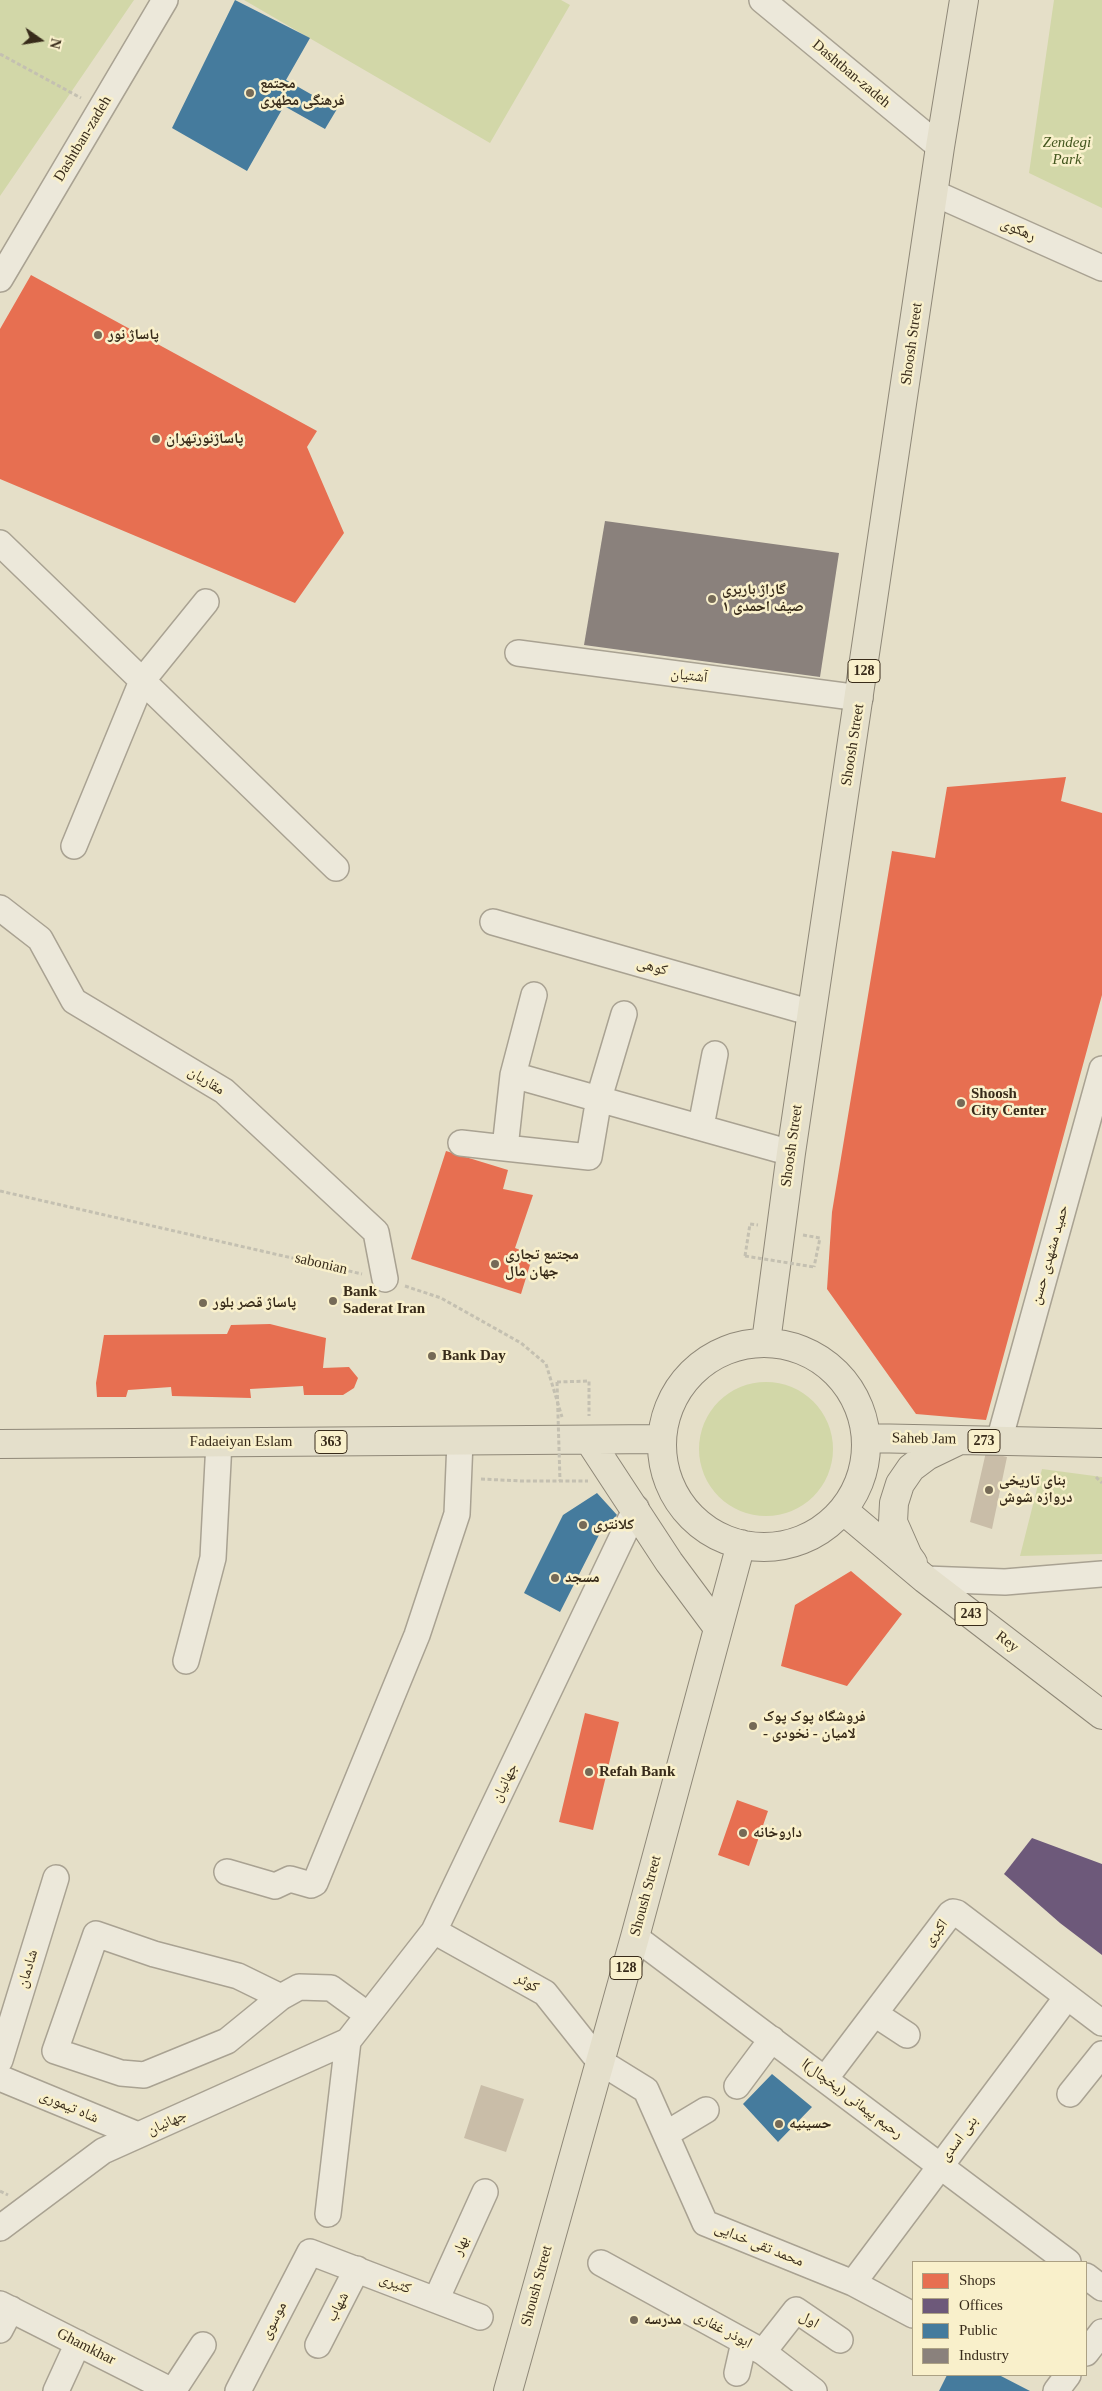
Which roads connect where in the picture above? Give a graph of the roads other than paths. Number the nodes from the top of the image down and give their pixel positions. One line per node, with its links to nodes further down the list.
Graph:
1 (166, 0): 7 (street, Dashtban-zadeh)
2 (762, 0): 4 (street, Dashtban-zadeh)
3 (964, 0): 4 (main road, Shoosh Street / 128)
4 (940, 147): 5 (main road, Shoosh Street / 128)
5 (934, 193): 6 (street, رهکوی); 12 (main road, Shoosh Street / 128)
6 (1102, 268)
7 (0, 279)
8 (0, 544): 11 (street)
9 (206, 602): 11 (street)
10 (518, 654): 12 (street, آشتیان)
11 (142, 681): 13 (street); 14 (street)
12 (860, 698): 18 (main road, Shoosh Street / 128)
13 (74, 846)
14 (336, 868)
15 (0, 908): 28 (street, مقاریان)
16 (493, 922): 18 (street, کوهی)
17 (534, 995): 22 (street)
18 (812, 1013): 27 (main road, Shoosh Street / 128)
19 (624, 1014): 23 (street)
20 (715, 1054): 24 (street)
21 (1102, 1069): 35 (street, حمید مشهدی حسن)
22 (513, 1075): 23 (street); 26 (street)
23 (599, 1098): 24 (street); 26 (street)
24 (701, 1126): 27 (street)
25 (461, 1143): 26 (street)
26 (505, 1148)
27 (791, 1153): 29 (main road, Shoosh Street / 128)
28 (385, 1279)
29 (766, 1342): 30 (main road); 31 (main road)
30 (866, 1438): 34 (main road, Saheb Jam / 273); 40 (main road)
31 (662, 1439): 33 (main road, Fadaeiyan Eslam / 363); 41 (main road)
32 (460, 1440): 33 (main road, Fadaeiyan Eslam / 363); 36 (main road, Fadaeiyan Eslam / 363); 47 (street)
33 (579, 1440): 39 (main road)
34 (962, 1440): 35 (main road, Saheb Jam / 273); 43 (main road)
35 (999, 1441): 37 (main road, Saheb Jam / 273)
36 (219, 1442): 38 (main road, Fadaeiyan Eslam / 363); 45 (street)
37 (1102, 1443)
38 (0, 1444)
39 (636, 1508): 44 (main road); 49 (street, جهانیان)
40 (843, 1510): 41 (main road); 43 (main road, Rey / 243)
41 (741, 1544): 44 (main road, Shoush Street / 128)
42 (1102, 1574): 43 (street)
43 (925, 1579): 46 (main road, Rey / 243)
44 (718, 1628): 50 (main road, Shoush Street / 128)
45 (186, 1661)
46 (1102, 1714)
47 (228, 1872)
48 (56, 1878): 60 (street, شادمان)
49 (434, 1932): 54 (street, جهانیان); 61 (street, کوثر)
50 (635, 1937): 57 (street, رحیم پیمانی (یخچال)ا); 61 (main road, Shoush Street / 128)
51 (1067, 1997): 53 (street, اکبری); 55 (street, اکبری); 69 (street, بنی اسدی)
52 (281, 1998): 52 (street); 54 (street)
53 (875, 2014): 56 (street); 63 (street, اکبری)
54 (368, 2015): 58 (street, جهانیان)
55 (1102, 2024)
56 (907, 2035)
57 (772, 2039): 63 (street, رحیم پیمانی (یخچال)ا); 64 (street)
58 (348, 2041): 68 (street, جهانیان); 71 (street)
59 (1102, 2054): 65 (street)
60 (0, 2060)
61 (599, 2061): 67 (street, محمد تقی خدایی); 97 (main road, Shoush Street / 128)
62 (0, 2078): 68 (street, شاه تیموری)
63 (825, 2079): 69 (street, رحیم پیمانی (یخچال)ا)
64 (737, 2086)
65 (1070, 2094)
66 (706, 2110): 67 (street)
67 (666, 2134): 78 (street, محمد تقی خدایی)
68 (138, 2136): 72 (street, جهانیان)
69 (939, 2165): 74 (street, رحیم پیمانی (یخچال)ا); 78 (street, بنی اسدی)
70 (485, 2192): 80 (street, بهار)
71 (328, 2214)
72 (0, 2228)
73 (310, 2252): 76 (street, کثیری); 96 (street, موسوی)
74 (1067, 2261)
75 (601, 2264): 89 (street, ابوذر غفاری)
76 (358, 2269): 80 (street, کثیری); 88 (street, شهاب)
77 (1087, 2277): 79 (street)
78 (853, 2283): 82 (street, محمد تقی خدایی)
79 (1102, 2288)
80 (436, 2300): 83 (street, کثیری)
81 (4, 2314): 86 (street, Ghamkhar)
82 (912, 2314)
83 (480, 2317)
84 (1102, 2332): 90 (street)
85 (840, 2340): 89 (street, اول)
86 (78, 2343): 93 (street, Ghamkhar); 94 (street)
87 (202, 2345): 95 (street)
88 (318, 2345)
89 (754, 2347): 91 (street); 98 (street, ابوذر غفاری)
90 (1087, 2351)
91 (737, 2373)
92 (1067, 2376): 99 (street)
93 (145, 2385): 95 (street, Ghamkhar)
94 (56, 2391)
95 (173, 2391)
96 (238, 2391)
97 (508, 2391)
98 (812, 2391)
99 (1056, 2391)

